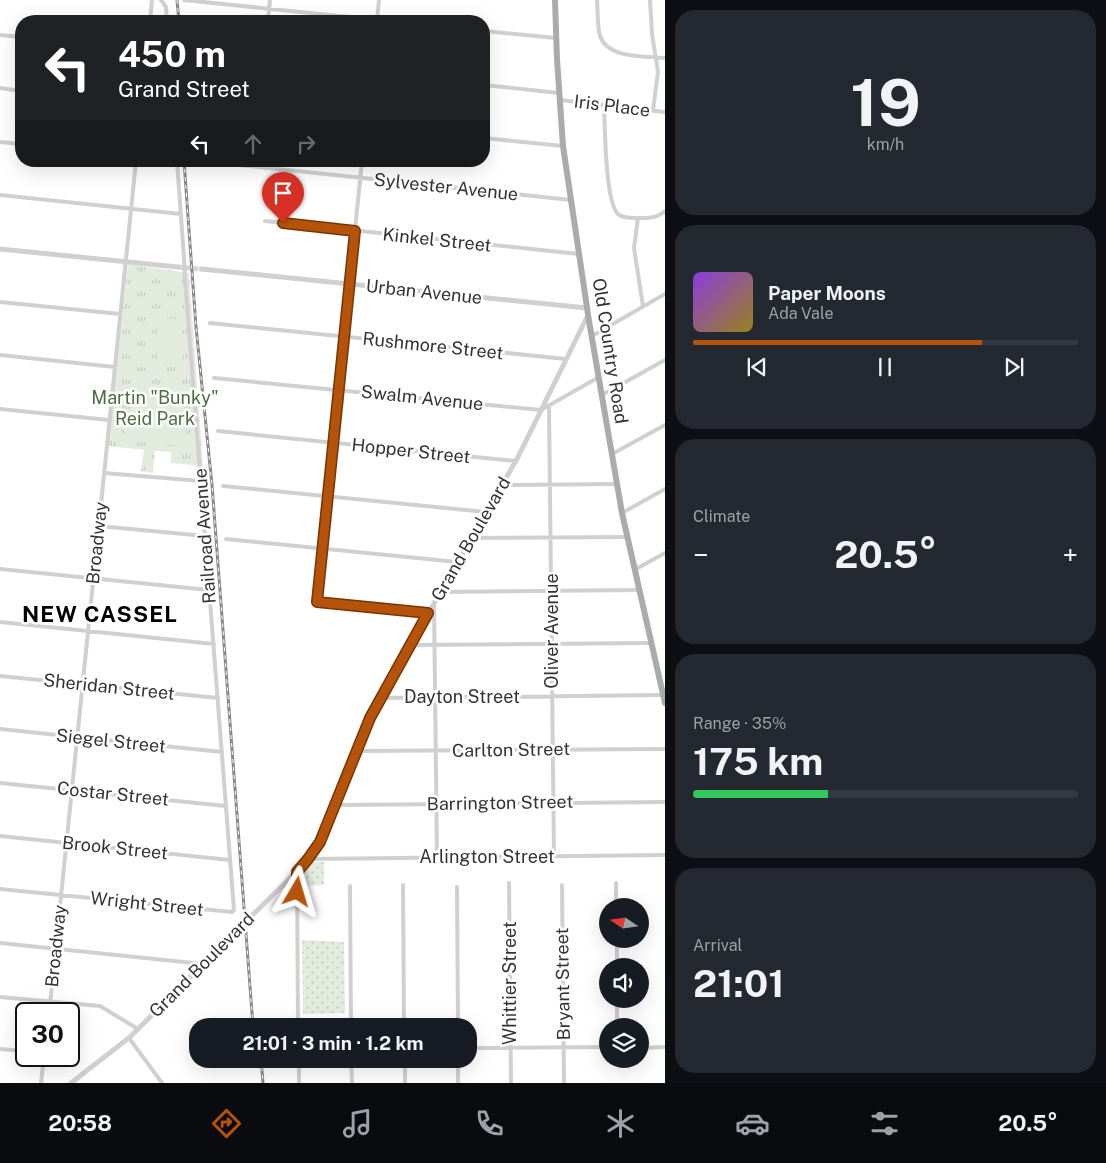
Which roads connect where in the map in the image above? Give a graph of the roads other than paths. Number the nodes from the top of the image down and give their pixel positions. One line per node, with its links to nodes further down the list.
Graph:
1 (152, 0): 10 (street)
2 (161, 0): 11 (street)
3 (184, 0): 9 (street)
4 (270, 0): 9 (street)
5 (379, 0): 14 (street)
6 (555, 0): 18 (main road, Old Country Road)
7 (597, 0): 19 (street)
8 (650, 0): 19 (street)
9 (269, 9): 12 (street); 13 (street)
10 (151, 15)
11 (167, 15)
12 (268, 15)
13 (323, 15)
14 (378, 15)
15 (490, 32): 18 (street)
16 (0, 35): 17 (street)
17 (15, 36)
18 (556, 38): 24 (main road, Old Country Road)
19 (655, 57): 20 (street); 26 (street)
20 (665, 58)
21 (490, 86): 24 (street, Iris Place)
22 (0, 88): 23 (street)
23 (15, 89)
24 (559, 96): 25 (street, Iris Place); 31 (main road, Old Country Road)
25 (604, 104): 26 (street, Iris Place); 42 (street)
26 (653, 110): 27 (street, Iris Place)
27 (665, 112)
28 (490, 139): 31 (street)
29 (0, 142): 30 (street)
30 (15, 143)
31 (563, 146): 38 (main road, Old Country Road)
32 (135, 167): 39 (street, Broadway)
33 (177, 167): 41 (street, Railroad Avenue)
34 (254, 167): 36 (street, Sylvester Avenue)
35 (361, 167): 36 (street)
36 (360, 179): 38 (street, Sylvester Avenue); 44 (street)
37 (0, 195): 39 (street)
38 (571, 200): 46 (main road, Old Country Road)
39 (131, 208): 41 (street); 47 (street, Broadway)
40 (665, 211): 42 (street)
41 (181, 214): 77 (street, Railroad Avenue, bridge)
42 (638, 218): 53 (street)
43 (265, 221): 44 (street, Kinkel Street)
44 (355, 231): 46 (street, Kinkel Street); 50 (street)
45 (0, 248): 47 (street)
46 (580, 254): 54 (main road, Old Country Road)
47 (126, 261): 48 (street); 55 (street, Broadway)
48 (178, 267)
49 (201, 269): 50 (street, Urban Avenue)
50 (350, 284): 54 (street, Urban Avenue); 58 (street)
51 (665, 294): 53 (street)
52 (0, 302): 55 (street)
53 (643, 306): 57 (street)
54 (588, 311): 57 (main road, Old Country Road); 60 (street, Grand Boulevard)
55 (120, 314): 62 (street, Broadway)
56 (210, 323): 58 (street, Rushmore Street)
57 (592, 336): 63 (main road, Old Country Road)
58 (344, 337): 60 (street, Rushmore Street); 65 (street)
59 (0, 355): 62 (street)
60 (566, 359): 69 (street, Grand Boulevard)
61 (665, 360): 66 (street)
62 (115, 367): 70 (street, Broadway)
63 (599, 377): 66 (main road, Old Country Road); 67 (street)
64 (214, 378): 65 (street, Swalm Avenue)
65 (339, 390): 69 (street, Swalm Avenue); 73 (street)
66 (602, 396): 74 (main road, Old Country Road)
67 (549, 406): 69 (street); 78 (street, Oliver Avenue)
68 (0, 409): 70 (street)
69 (541, 410): 75 (street, Grand Boulevard)
70 (109, 420): 76 (street, Broadway)
71 (665, 425): 74 (street)
72 (218, 431): 73 (street, Hopper Street)
73 (334, 443): 75 (street, Hopper Street); 83 (street)
74 (612, 454): 79 (main road, Old Country Road)
75 (515, 461): 80 (street, Grand Boulevard)
76 (104, 473): 77 (street); 86 (street, Broadway)
77 (201, 481): 87 (street, Railroad Avenue)
78 (550, 484): 79 (street); 80 (street); 90 (street, Oliver Avenue)
79 (616, 484): 85 (main road, Old Country Road)
80 (502, 485): 84 (street, Grand Boulevard)
81 (223, 486): 83 (street)
82 (665, 489): 85 (street)
83 (328, 496): 84 (street); 92 (street)
84 (486, 512): 89 (street, Grand Boulevard)
85 (622, 514): 88 (main road, Old Country Road)
86 (98, 526): 87 (street); 97 (street, Broadway)
87 (205, 536): 98 (street, Railroad Avenue)
88 (627, 537): 90 (street); 96 (main road, Old Country Road)
89 (471, 538): 90 (street); 94 (street, Grand Boulevard)
90 (551, 538): 100 (street, Oliver Avenue)
91 (226, 539): 92 (street)
92 (323, 549): 94 (street); 103 (street)
93 (665, 553): 96 (street)
94 (457, 562): 101 (street, Grand Boulevard)
95 (0, 569): 97 (street)
96 (634, 570): 99 (main road, Old Country Road)
97 (93, 578): 98 (street); 105 (street, Broadway)
98 (210, 590): 107 (street, Railroad Avenue)
99 (639, 590): 100 (street); 106 (main road, Old Country Road)
100 (551, 591): 101 (street); 108 (street, Oliver Avenue)
101 (441, 592): 102 (street, Grand Boulevard)
102 (434, 603): 103 (street, Grand Boulevard); 110 (street)
103 (428, 613): 109 (street, Grand Boulevard)
104 (0, 622): 105 (street)
105 (88, 631): 107 (street); 112 (street, Broadway)
106 (651, 643): 108 (street); 113 (main road, Old Country Road)
107 (214, 644): 115 (street, Railroad Avenue)
108 (552, 644): 110 (street); 114 (street, Oliver Avenue)
109 (410, 645): 110 (street); 116 (street, Grand Boulevard)
110 (435, 645): 117 (street)
111 (0, 676): 112 (street, Sheridan Street)
112 (82, 684): 115 (street, Sheridan Street); 120 (street, Broadway)
113 (663, 695): 114 (street, Dayton Street); 118 (main road, Old Country Road)
114 (552, 697): 117 (street, Dayton Street); 122 (street, Oliver Avenue)
115 (218, 698): 125 (street, Railroad Avenue)
116 (380, 698): 117 (street, Dayton Street); 123 (street, Grand Boulevard)
117 (435, 698): 124 (street)
118 (665, 703)
119 (0, 729): 120 (street, Siegel Street)
120 (77, 737): 125 (street, Siegel Street); 127 (street, Broadway)
121 (665, 749): 122 (street, Carlton Street)
122 (553, 750): 124 (street, Carlton Street); 129 (street, Oliver Avenue)
123 (356, 751): 124 (street, Carlton Street); 131 (street, Grand Boulevard)
124 (436, 751): 130 (street)
125 (222, 752): 132 (street, Railroad Avenue)
126 (0, 783): 127 (street, Costar Street)
127 (72, 790): 132 (street, Costar Street); 134 (street, Broadway)
128 (665, 802): 129 (street, Barrington Street)
129 (553, 803): 130 (street, Barrington Street); 136 (street, Oliver Avenue)
130 (436, 804): 131 (street, Barrington Street); 137 (street)
131 (335, 805): 138 (street, Grand Boulevard)
132 (226, 806): 139 (street, Railroad Avenue)
133 (0, 836): 134 (street, Brook Street)
134 (67, 844): 139 (street, Brook Street); 148 (street, Broadway)
135 (665, 855): 136 (street, Arlington Street)
136 (554, 856): 137 (street, Arlington Street)
137 (437, 857): 138 (street, Arlington Street)
138 (308, 859): 140 (street, Grand Boulevard)
139 (230, 860): 150 (street, Railroad Avenue)
140 (297, 872): 153 (street, Grand Boulevard, bridge); 156 (street)
141 (510, 883): 165 (street, Whittier Street)
142 (616, 883): 149 (street)
143 (403, 885): 158 (street)
144 (562, 885): 166 (street, Bryant Street)
145 (350, 886): 157 (street)
146 (457, 887): 159 (street)
147 (0, 890): 148 (street, Wright Street)
148 (61, 895): 150 (street, Wright Street); 152 (street, Broadway)
149 (616, 898)
150 (234, 912)
151 (0, 943): 152 (street)
152 (55, 948): 153 (street); 155 (street, Broadway)
153 (205, 962): 160 (street, Grand Boulevard)
154 (0, 997): 155 (street)
155 (50, 1001): 160 (street)
156 (298, 1018)
157 (351, 1018)
158 (404, 1018)
159 (458, 1018)
160 (138, 1029): 161 (street, Grand Boulevard)
161 (129, 1038): 176 (street, Grand Boulevard); 177 (street)
162 (599, 1047): 166 (street)
163 (665, 1047): 167 (street)
164 (477, 1048): 165 (street)
165 (511, 1048): 166 (street); 182 (street, Whittier Street)
166 (564, 1048): 183 (street, Bryant Street)
167 (649, 1048)
168 (0, 1049): 169 (street)
169 (15, 1050)
170 (43, 1067): 175 (street)
171 (298, 1068): 178 (street)
172 (352, 1068): 179 (street)
173 (405, 1068): 180 (street)
174 (458, 1068): 181 (street)
175 (41, 1083)
176 (71, 1083)
177 (162, 1083)
178 (299, 1083)
179 (352, 1083)
180 (405, 1083)
181 (458, 1083)
182 (511, 1083)
183 (564, 1083)

